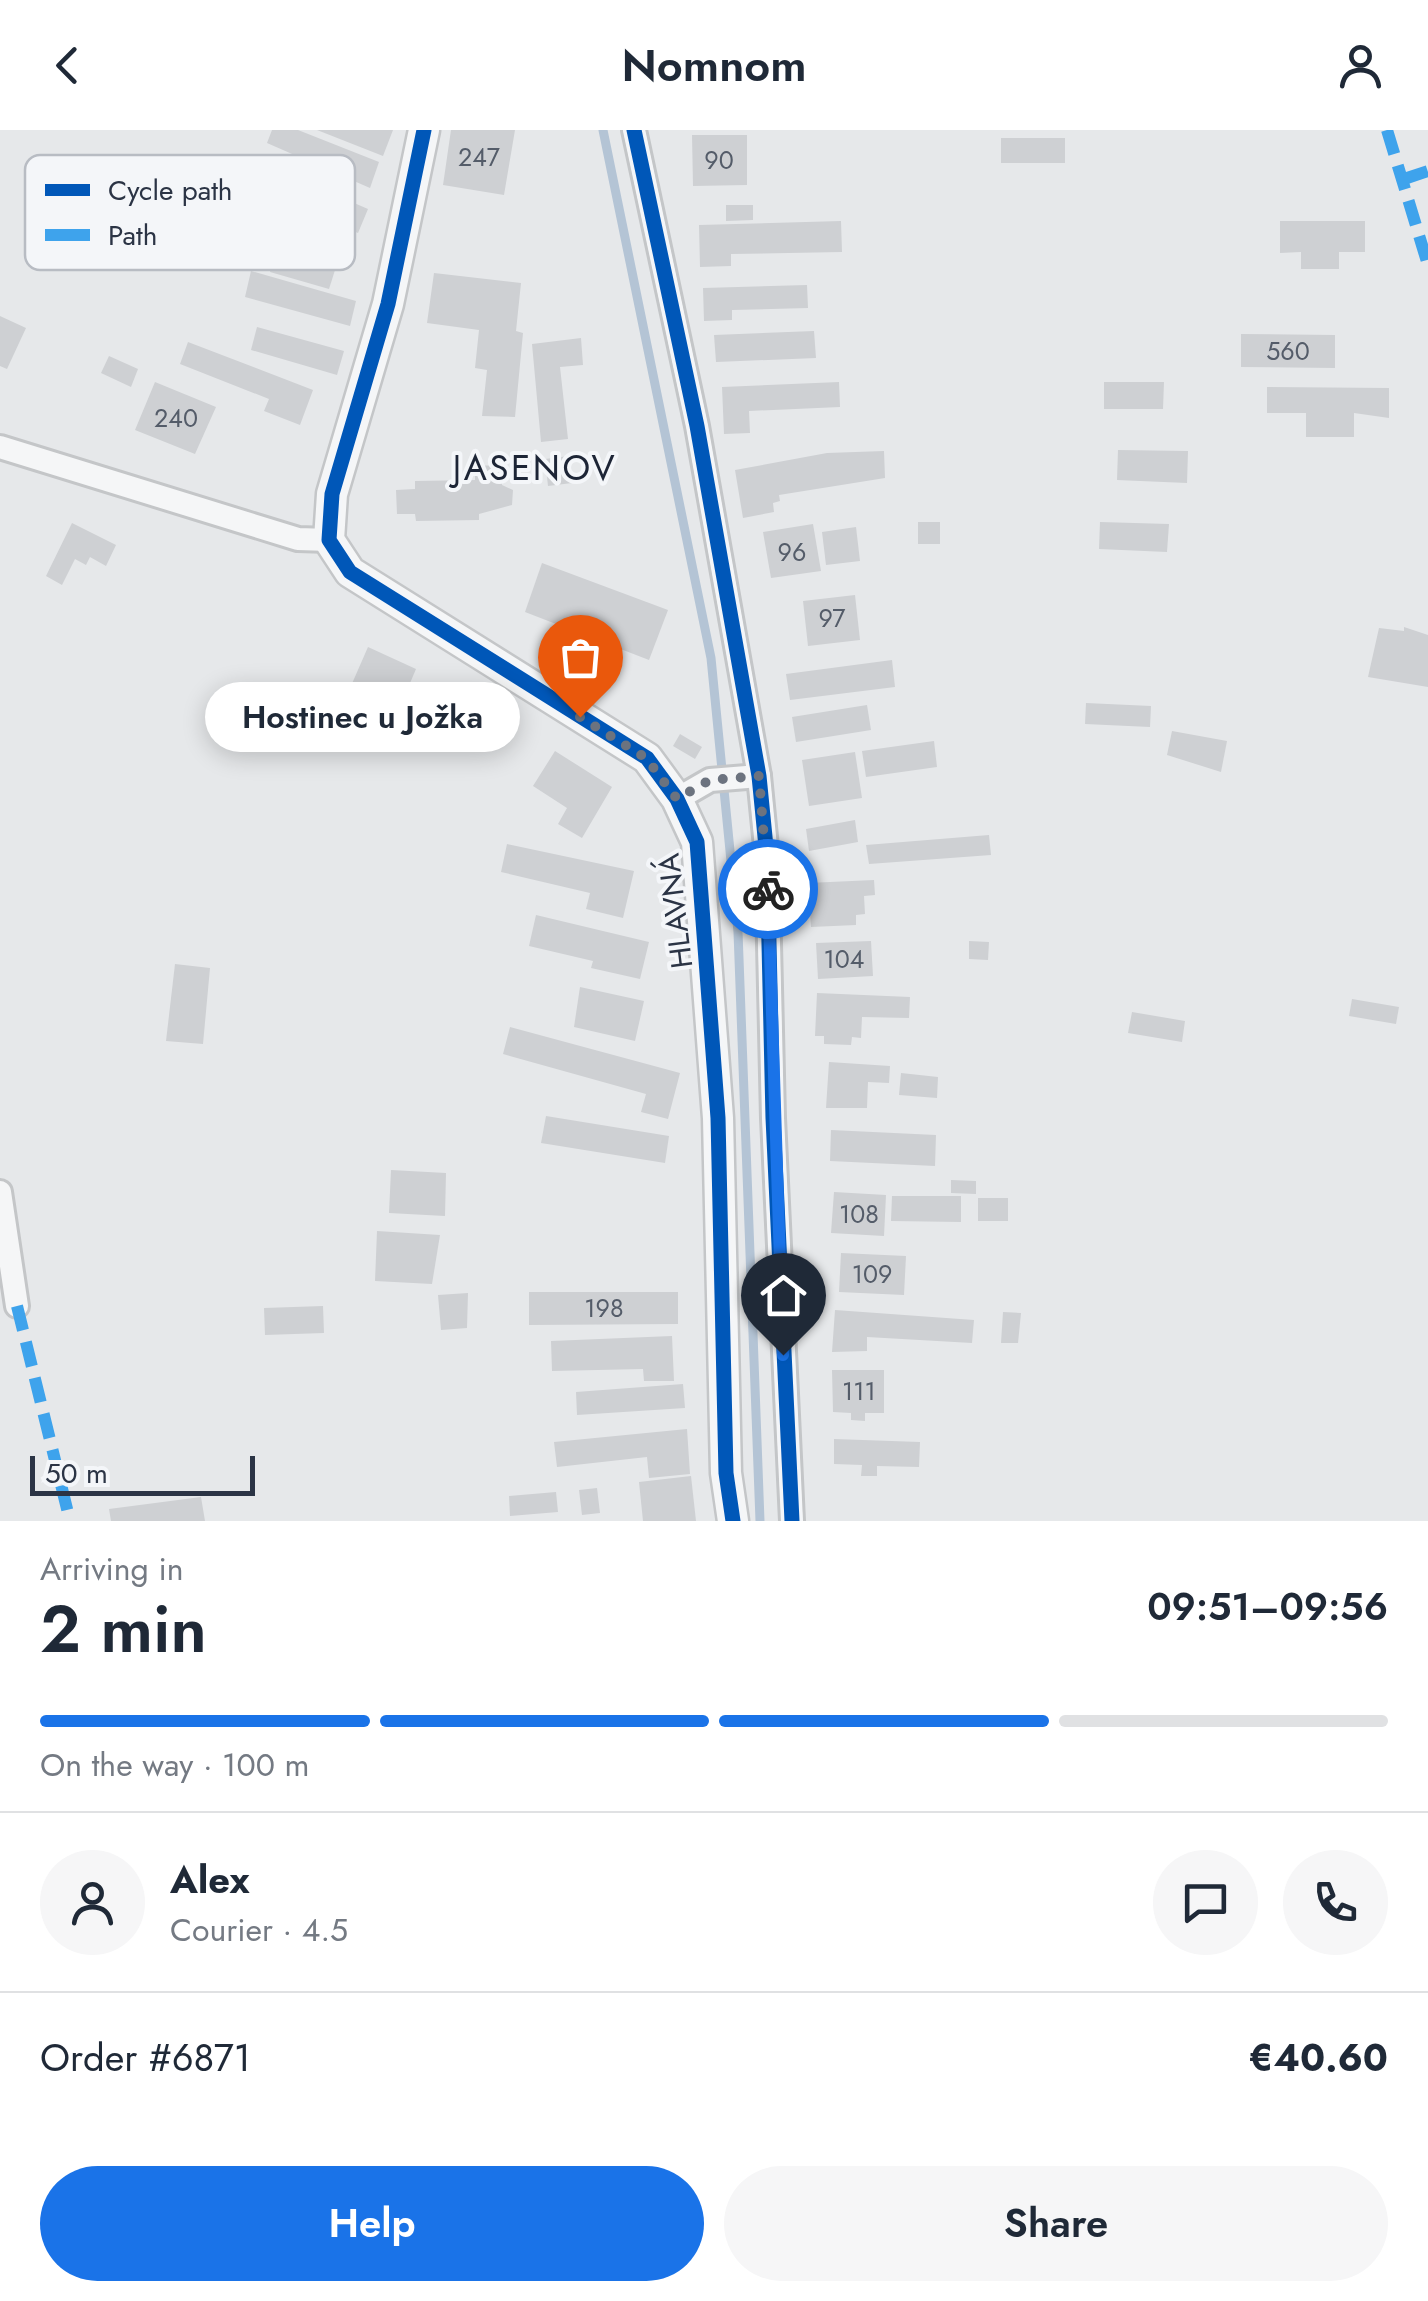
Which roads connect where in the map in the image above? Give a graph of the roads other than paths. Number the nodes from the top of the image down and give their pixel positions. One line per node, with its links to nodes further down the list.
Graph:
1 (424, 130): 4 (street)
2 (634, 130): 5 (street)
3 (0, 447): 4 (street)
4 (329, 540): 6 (street, HLAVNÁ)
5 (750, 778): 6 (street); 10 (street)
6 (677, 799): 9 (street, HLAVNÁ)
7 (0, 1192): 8 (street)
8 (17, 1306)
9 (732, 1521)
10 (792, 1521)

